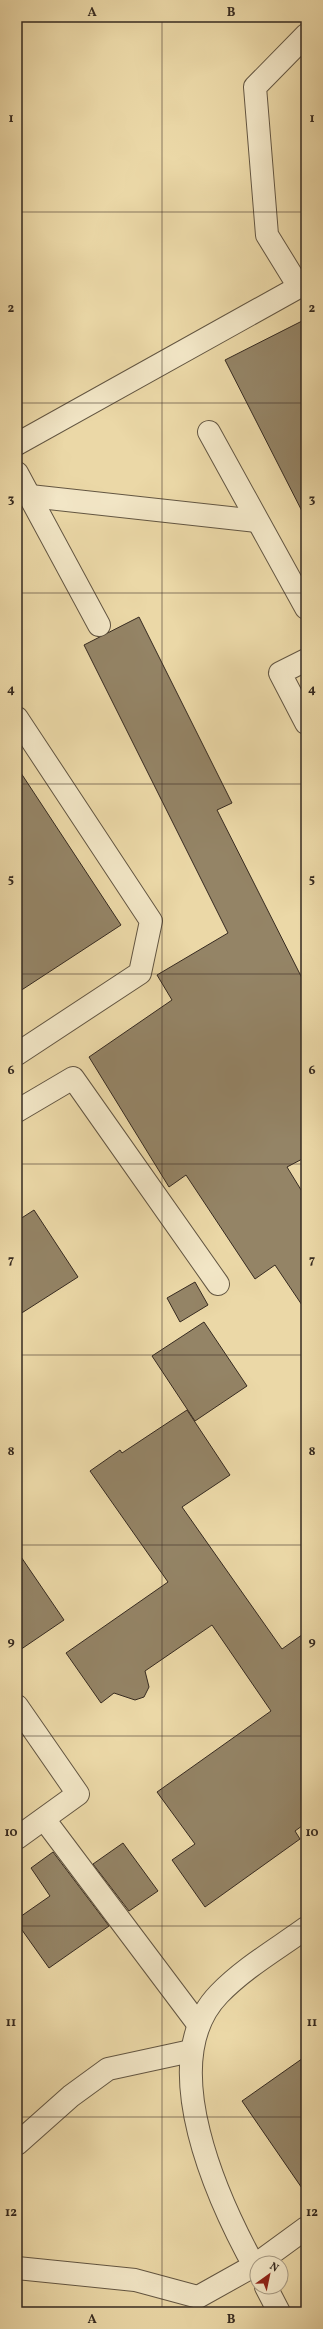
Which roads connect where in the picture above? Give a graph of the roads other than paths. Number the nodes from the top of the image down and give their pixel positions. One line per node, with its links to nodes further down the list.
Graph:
1 (306, 35): 2 (street)
2 (302, 285): 4 (street)
3 (209, 432): 7 (street)
4 (17, 444)
5 (17, 473): 6 (street)
6 (30, 496): 7 (street); 9 (street)
7 (257, 521): 8 (street)
8 (306, 608)
9 (99, 625)
10 (306, 660): 12 (street)
11 (17, 718): 13 (street)
12 (306, 723)
13 (17, 1054)
14 (17, 1111): 15 (street)
15 (218, 1284)
16 (17, 1706): 17 (street)
17 (44, 1819): 18 (street); 20 (street)
18 (17, 1838)
19 (306, 1928): 20 (street)
20 (198, 2024): 21 (street)
21 (191, 2051): 22 (street); 24 (street)
22 (17, 2144)
23 (306, 2228): 25 (street)
24 (251, 2255)
25 (271, 2255)
26 (17, 2268): 27 (street)
27 (249, 2270)
28 (270, 2295): 29 (street)
29 (279, 2312)

